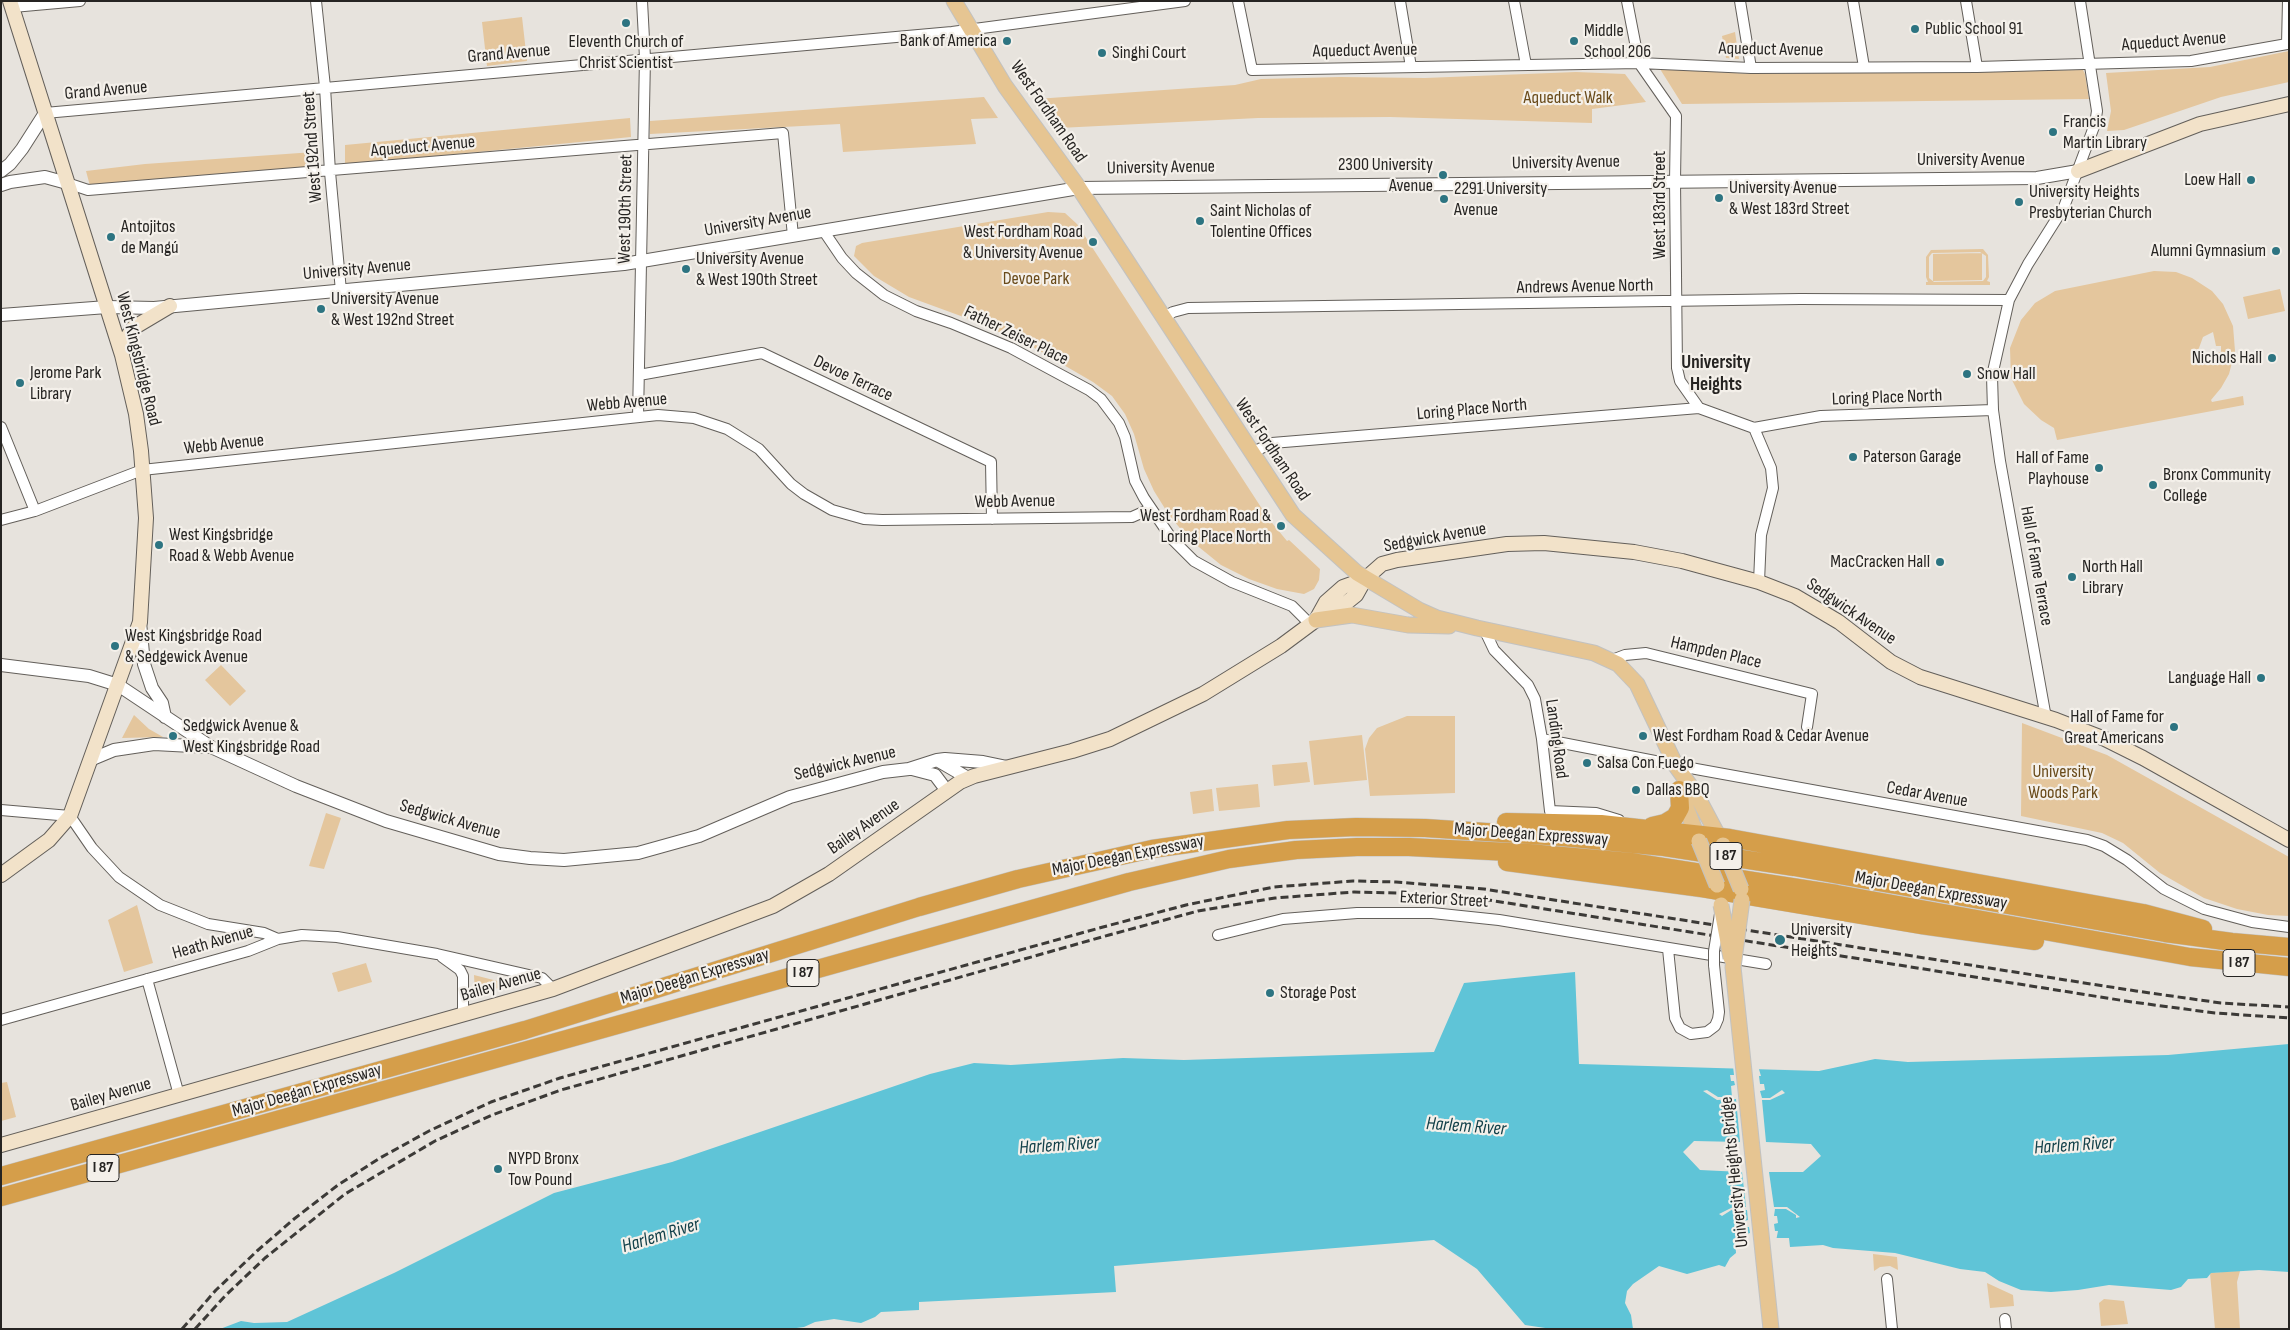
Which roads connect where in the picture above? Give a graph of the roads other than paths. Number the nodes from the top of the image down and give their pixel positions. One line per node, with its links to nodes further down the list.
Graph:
1 (80, 1): 15 (street)
2 (316, 1): 25 (street, West 192nd Street)
3 (642, 1): 17 (street, West 190th Street)
4 (954, 1): 16 (main road, West Fordham Road)
5 (1185, 1): 16 (street, Grand Avenue)
6 (1238, 1): 21 (street, Aqueduct Avenue)
7 (1400, 1): 21 (street)
8 (1514, 1): 20 (street)
9 (1627, 1): 18 (street, West 183rd Street)
10 (1740, 1): 24 (street)
11 (1853, 1): 22 (street)
12 (1966, 1): 23 (street)
13 (2080, 1): 19 (street, Hall of Fame Terrace)
14 (2288, 1): 19 (street, Aqueduct Avenue)
15 (12, 4): 27 (main road, West Kingsbridge Road)
16 (970, 30): 17 (street, Grand Avenue); 35 (main road, West Fordham Road)
17 (645, 58): 25 (street, Grand Avenue); 28 (street, West 190th Street)
18 (1639, 63): 20 (street, Aqueduct Avenue); 24 (street, Aqueduct Avenue); 32 (street, West 183rd Street)
19 (2091, 63): 23 (street, Aqueduct Avenue); 30 (street, Hall of Fame Terrace)
20 (1526, 65): 21 (street, Aqueduct Avenue)
21 (1411, 67)
22 (1864, 67): 23 (street, Aqueduct Avenue); 24 (street, Aqueduct Avenue)
23 (1977, 67)
24 (1751, 68)
25 (326, 87): 27 (street, Grand Avenue); 31 (street, West 192nd Street)
26 (2289, 104): 30 (main road, University Avenue)
27 (45, 113): 29 (street); 33 (main road, West Kingsbridge Road)
28 (644, 144): 31 (street, Aqueduct Avenue); 37 (street, Aqueduct Avenue); 38 (street, West 190th Street)
29 (1, 171)
30 (2078, 171): 32 (street, University Avenue); 40 (street, Hall of Fame Terrace)
31 (330, 172): 33 (street, Aqueduct Avenue); 39 (street, West 192nd Street)
32 (1675, 181): 35 (street, University Avenue); 41 (street, West 183rd Street)
33 (67, 184): 34 (street); 43 (main road, West Kingsbridge Road)
34 (1, 185)
35 (1079, 188): 36 (street, University Avenue); 45 (main road, West Fordham Road)
36 (823, 230): 37 (street, University Avenue); 55 (street, Father Zeiser Place)
37 (793, 236): 38 (street, University Avenue)
38 (641, 261): 39 (street, University Avenue); 47 (street, West 190th Street)
39 (341, 291): 42 (street, University Avenue)
40 (2009, 300): 41 (street, Andrews Avenue North); 49 (street, Hall of Fame Terrace)
41 (1677, 303): 45 (street, Andrews Avenue North); 48 (street, West 183rd Street)
42 (170, 306): 43 (street, University Avenue); 46 (main road)
43 (107, 307): 44 (street, University Avenue); 46 (main road, West Kingsbridge Road)
44 (1, 315)
45 (1162, 318): 53 (main road, West Fordham Road)
46 (122, 355): 54 (main road, West Kingsbridge Road)
47 (639, 375): 50 (street, West 190th Street); 57 (street, Devoe Terrace)
48 (1699, 408): 52 (street); 53 (street, Loring Place North)
49 (1993, 410): 52 (street, Loring Place North); 68 (street, Hall of Fame Terrace)
50 (638, 417): 54 (street, Webb Avenue); 57 (street, Webb Avenue)
51 (1, 427): 56 (street)
52 (1754, 428): 60 (street)
53 (1251, 453): 59 (main road, West Fordham Road)
54 (142, 470): 56 (street, Webb Avenue); 61 (main road, West Kingsbridge Road)
55 (1150, 509): 57 (street, Webb Avenue); 62 (street)
56 (36, 511): 58 (street, Webb Avenue)
57 (992, 519)
58 (1, 520)
59 (1365, 579): 60 (main road, Sedgwick Avenue); 62 (main road, Sedgwick Avenue); 63 (main road, West Fordham Road)
60 (1759, 582): 68 (main road, Sedgwick Avenue)
61 (140, 622): 66 (main road, West Kingsbridge Road); 67 (street)
62 (1313, 622): 63 (main road); 75 (main road, Sedgwick Avenue)
63 (1481, 628): 64 (main road, West Fordham Road); 70 (street, Landing Road)
64 (1612, 660): 69 (street, Hampden Place); 74 (main road, West Fordham Road)
65 (1, 665): 66 (street, Sedgwick Avenue)
66 (118, 686): 67 (street, Sedgwick Avenue); 72 (main road, West Kingsbridge Road)
67 (165, 717): 71 (street, Sedgwick Avenue)
68 (2046, 718): 86 (main road, Sedgwick Avenue)
69 (1807, 727)
70 (1542, 739): 74 (street, Cedar Avenue); 81 (street, Landing Road)
71 (211, 747): 72 (street); 76 (street, Sedgwick Avenue)
72 (90, 760): 82 (main road, West Kingsbridge Road)
73 (937, 760): 75 (street, Sedgwick Avenue); 76 (street, Sedgwick Avenue); 77 (street)
74 (1676, 766): 78 (main road, West Fordham Road); 87 (main road, West Fordham Road); 92 (street, Cedar Avenue)
75 (1008, 767): 77 (main road, Sedgwick Avenue)
76 (909, 768): 79 (street, Sedgwick Avenue)
77 (971, 777): 79 (main road, Bailey Avenue)
78 (1679, 790): 84 (highway); 85 (main road, West Fordham Road)
79 (947, 791): 106 (main road, Bailey Avenue)
80 (1, 810): 82 (street)
81 (1550, 812): 84 (street, Major Deegan Expressway)
82 (70, 816): 89 (main road, West Kingsbridge Road); 94 (street)
83 (1390, 827): 84 (highway); 95 (highway, Major Deegan Expressway / I 87); 112 (highway, Major Deegan Expressway / I 87)
84 (1640, 827): 85 (highway)
85 (1698, 837): 87 (highway); 90 (main road, West Fordham Road, bridge)
86 (2289, 840)
87 (1721, 841): 91 (main road, West Fordham Road, bridge); 95 (highway)
88 (1409, 847): 90 (highway); 98 (highway, Major Deegan Expressway / I 87); 113 (highway, Major Deegan Expressway / I 87)
89 (1, 875)
90 (1719, 895): 91 (highway); 101 (main road, West Fordham Road, bridge); 105 (street, bridge)
91 (1742, 895): 98 (highway); 101 (main road, West Fordham Road, bridge)
92 (2289, 926)
93 (1218, 935): 96 (street, Exterior Street)
94 (278, 938): 97 (street, Heath Avenue); 104 (street, Heath Avenue)
95 (2289, 947)
96 (1668, 949): 100 (street, Exterior Street); 105 (street)
97 (437, 954): 99 (street, Heath Avenue); 103 (street, Heath Avenue)
98 (2190, 957): 102 (highway, Major Deegan Expressway / I 87)
99 (470, 962): 103 (street); 106 (street, Heath Avenue)
100 (1766, 964)
101 (1733, 967): 105 (street); 109 (main road, West Fordham Road)
102 (2289, 967)
103 (460, 970): 107 (street)
104 (147, 979): 108 (street, Heath Avenue); 110 (street)
105 (1716, 980)
106 (553, 990): 107 (main road, Bailey Avenue)
107 (463, 1016): 110 (main road, Bailey Avenue)
108 (1, 1020)
109 (1742, 1052): 115 (main road, University Heights Bridge)
110 (179, 1095): 111 (main road, Bailey Avenue)
111 (1, 1145)
112 (1, 1176)
113 (1, 1197)
114 (1887, 1279): 116 (street)
115 (1771, 1329)
116 (1892, 1329)

